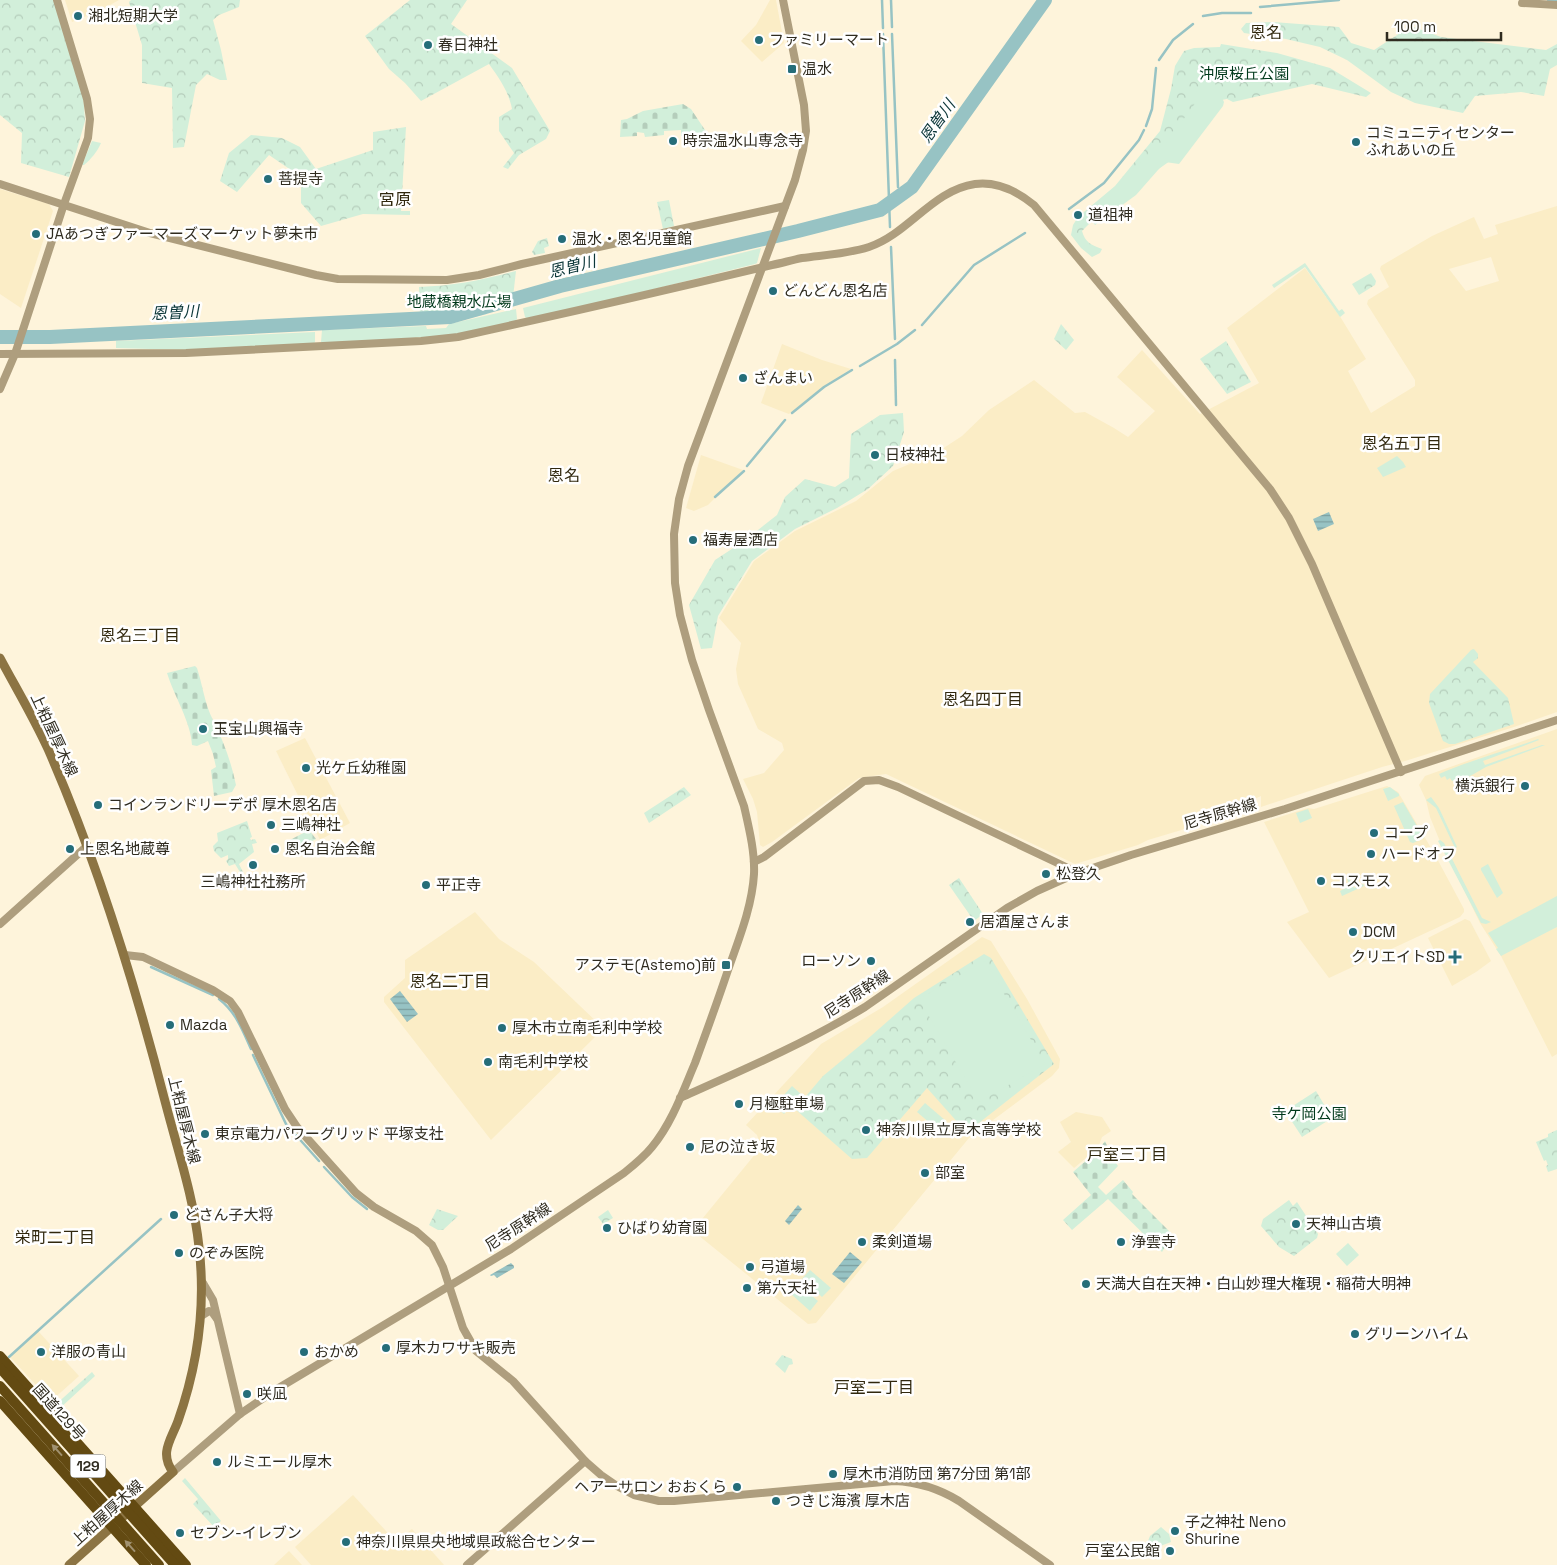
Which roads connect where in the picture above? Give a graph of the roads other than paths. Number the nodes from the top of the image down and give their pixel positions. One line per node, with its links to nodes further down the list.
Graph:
1 (57, 0): 6 (street)
2 (783, 0): 7 (street)
3 (1522, 3): 4 (street)
4 (1557, 5)
5 (0, 184): 6 (street)
6 (64, 204): 7 (street); 9 (street)
7 (785, 206): 8 (street)
8 (762, 268): 9 (street); 14 (street); 16 (street)
9 (16, 351): 10 (street); 11 (street)
10 (0, 354)
11 (0, 389)
12 (0, 658): 15 (main road, 上粕屋厚木線)
13 (1557, 720): 14 (street, 尼寺原幹線)
14 (1401, 772): 17 (street, 尼寺原幹線)
15 (87, 846): 18 (street); 19 (main road, 上粕屋厚木線)
16 (754, 862): 17 (street); 20 (street)
17 (1075, 874): 20 (street, 尼寺原幹線)
18 (0, 924)
19 (125, 955): 21 (main road, 上粕屋厚木線); 22 (street)
20 (680, 1098): 22 (street, 尼寺原幹線)
21 (202, 1283): 23 (main road, 上粕屋厚木線); 24 (street)
22 (449, 1286): 29 (street, 尼寺原幹線); 30 (street)
23 (201, 1316): 24 (street); 31 (main road, 上粕屋厚木線)
24 (218, 1320): 29 (street)
25 (0, 1356): 32 (highway, 129)
26 (0, 1368): 37 (highway, 国道129号 / 129)
27 (0, 1386): 36 (highway, 国道129号 / 129, one-way to 27)
28 (0, 1401): 33 (highway, 129)
29 (240, 1414): 31 (street, 尼寺原幹線)
30 (585, 1461): 39 (street); 40 (street)
31 (173, 1472): 32 (main road, 上粕屋厚木線)
32 (135, 1507): 33 (main road, 上粕屋厚木線); 38 (highway, 129)
33 (113, 1527): 34 (main road, 上粕屋厚木線); 35 (highway, 129, one-way to 33)
34 (69, 1565)
35 (146, 1565)
36 (160, 1565)
37 (175, 1565)
38 (186, 1565)
39 (467, 1565)
40 (1050, 1565)

